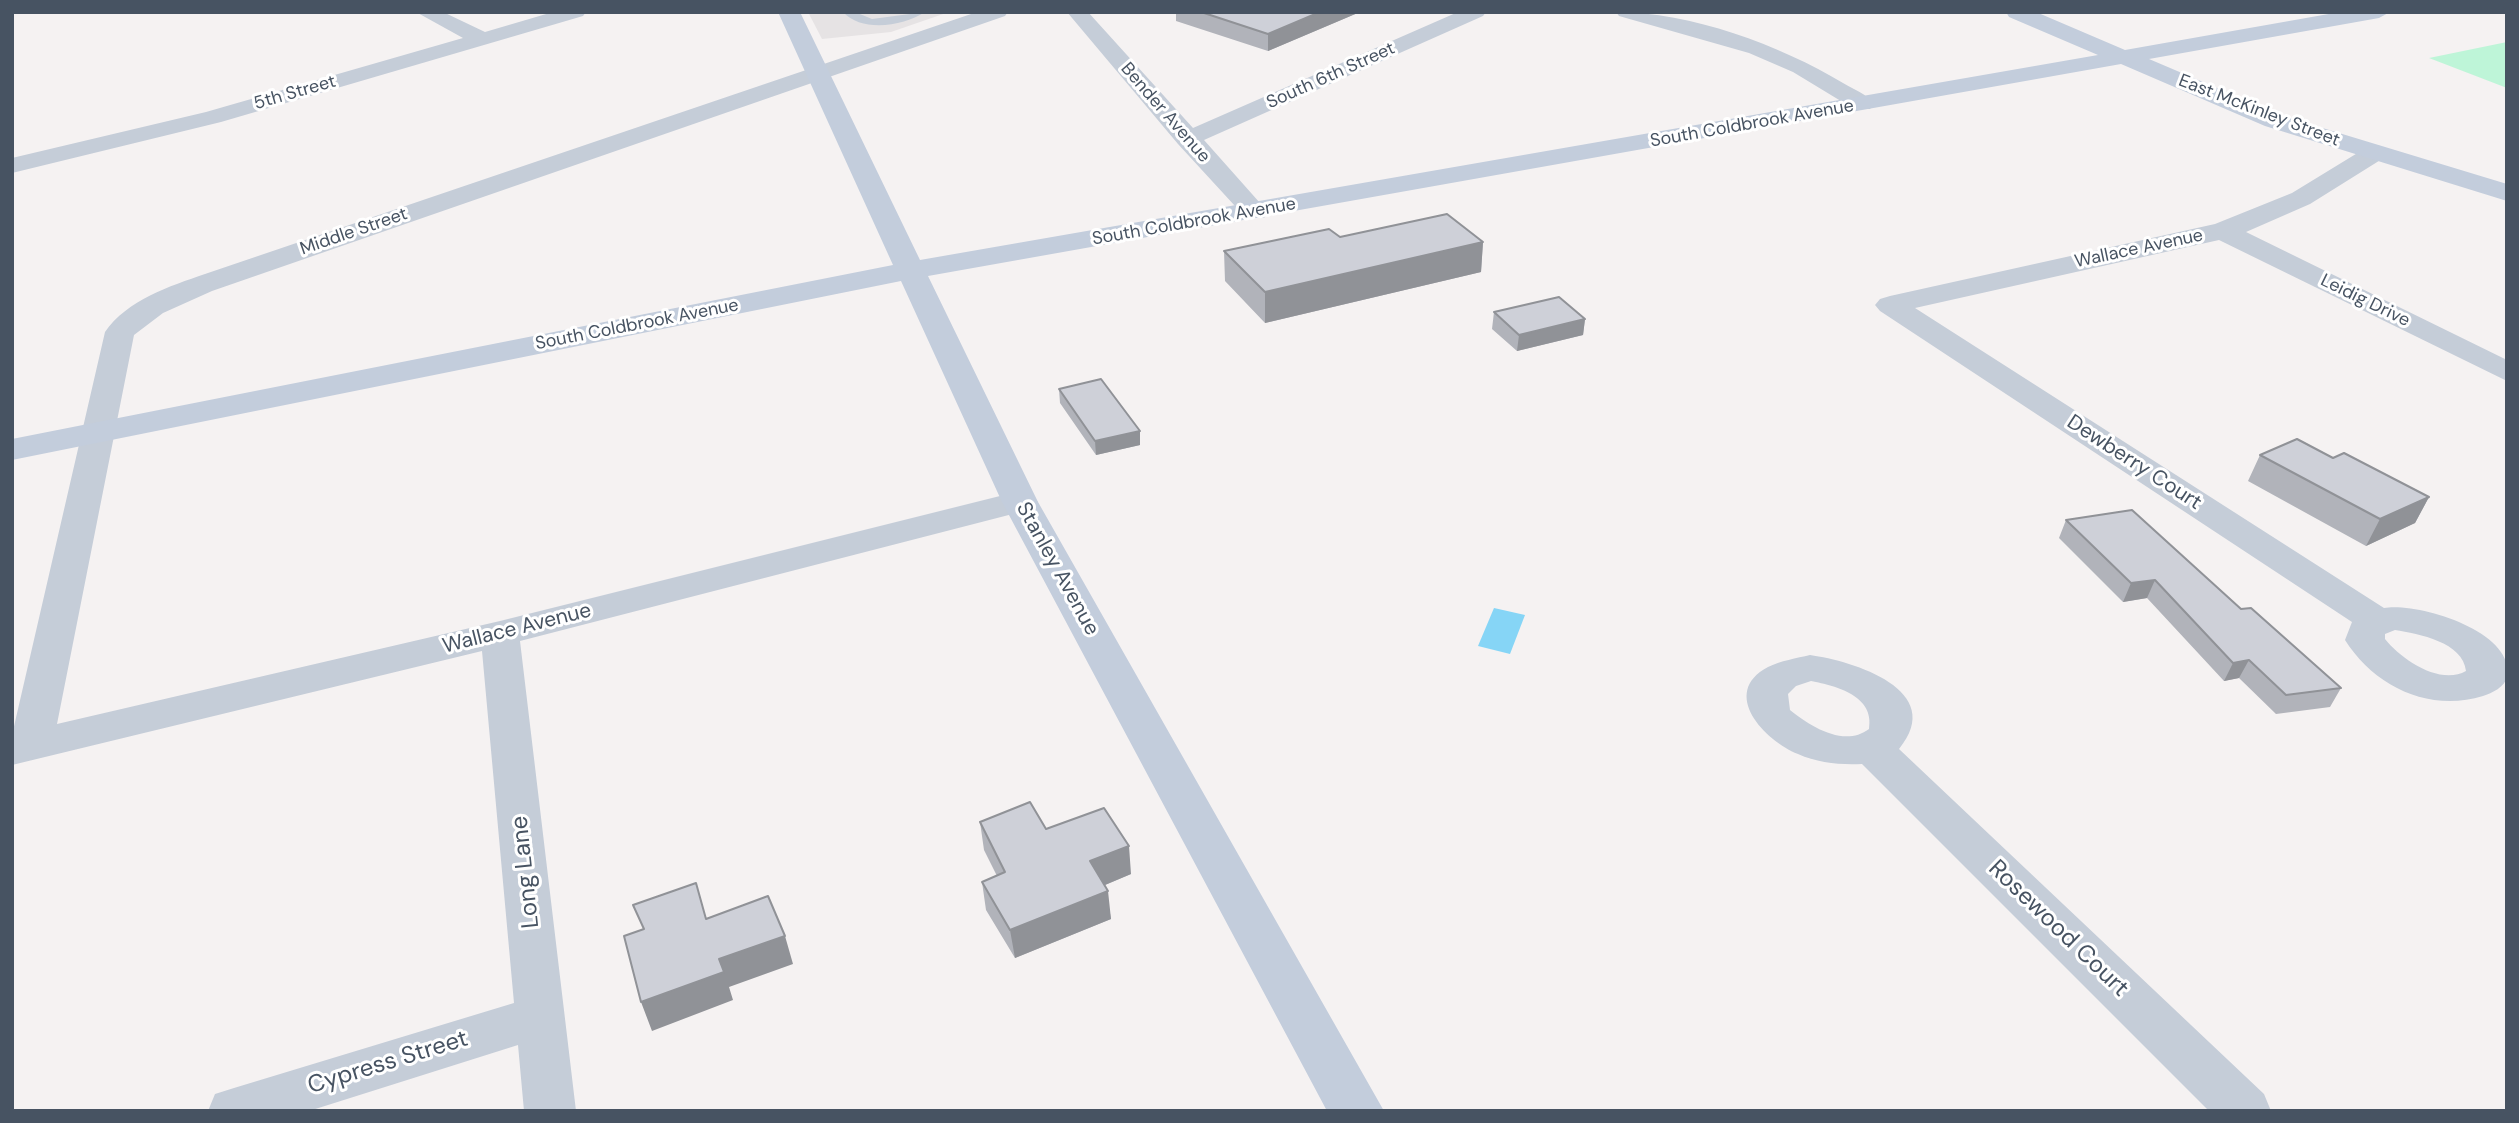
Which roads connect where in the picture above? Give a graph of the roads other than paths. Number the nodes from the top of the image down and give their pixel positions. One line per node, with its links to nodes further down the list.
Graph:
1 (426, 12): 12 (street)
2 (576, 12): 12 (street, 5th Street)
3 (789, 12): 14 (street, Stanley Avenue)
4 (848, 12): 5 (lane)
5 (920, 12)
6 (998, 12): 14 (street, Middle Street)
7 (1077, 12): 16 (street, Bender Avenue)
8 (1476, 12): 16 (street, South 6th Street)
9 (1626, 12): 15 (street)
10 (2017, 12): 13 (street, East McKinley Street)
11 (2372, 13): 13 (street, South Coldbrook Avenue)
12 (484, 39): 18 (street, 5th Street)
13 (2123, 56): 15 (street, South Coldbrook Avenue); 17 (street, East McKinley Street)
14 (819, 73): 22 (street, Stanley Avenue); 25 (street, Middle Street)
15 (1862, 104): 20 (street, South Coldbrook Avenue)
16 (1187, 139): 20 (street, Bender Avenue)
17 (2373, 154): 19 (street, East McKinley Street); 21 (street, Wallace Avenue)
18 (12, 166)
19 (2507, 193)
20 (1255, 212): 22 (street, South Coldbrook Avenue)
21 (2222, 231): 23 (street, Wallace Avenue); 24 (street, Leidig Drive)
22 (912, 271): 25 (street, South Coldbrook Avenue); 27 (street, Stanley Avenue)
23 (1890, 304): 28 (street, Dewberry Court)
24 (2507, 372)
25 (99, 432): 26 (street, South Coldbrook Avenue); 30 (street, Middle Street)
26 (12, 450)
27 (1020, 502): 29 (street, Wallace Avenue); 35 (street, Stanley Avenue)
28 (2378, 621)
29 (500, 634): 30 (street, Wallace Avenue); 32 (street, Long Lane)
30 (22, 748)
31 (1871, 748): 36 (street, Rosewood Court)
32 (542, 1016): 33 (street, Cypress Street); 34 (street, Long Lane)
33 (234, 1111)
34 (550, 1111)
35 (1356, 1111)
36 (2245, 1111)

